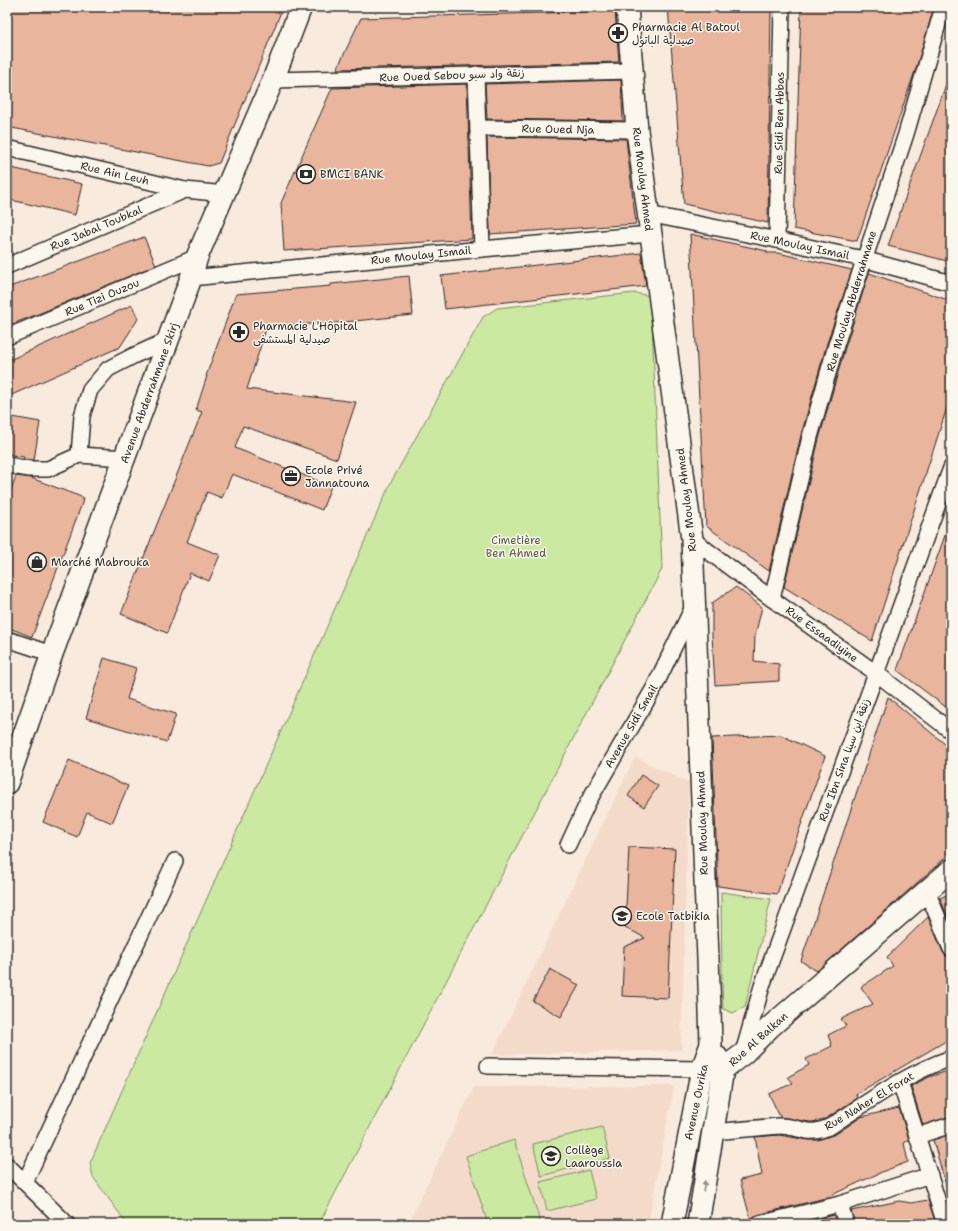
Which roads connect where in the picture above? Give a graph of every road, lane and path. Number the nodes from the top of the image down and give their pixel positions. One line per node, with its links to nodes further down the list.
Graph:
1 (301, 7): 7 (street, Avenue Abderrahmane Skirj)
2 (627, 7): 5 (street, Rue Moulay Ahmed)
3 (782, 7): 14 (street, Rue Sidi Ben Abbas)
4 (943, 7): 17 (street, Rue Moulay Abderrahmane)
5 (631, 71): 6 (street, Rue Oued Sebou زنقة واد سبو); 9 (street, Rue Moulay Ahmed)
6 (476, 74): 7 (street, Rue Oued Sebou زنقة واد سبو); 8 (street)
7 (273, 80): 12 (street, Avenue Abderrahmane Skirj)
8 (478, 128): 9 (street, Rue Oued Nja); 15 (street)
9 (637, 130): 13 (street, Rue Moulay Ahmed)
10 (7, 148): 11 (street, Rue Ain Leuh)
11 (186, 190): 12 (street, Rue Ain Leuh); 18 (street, Rue Jabal Toubkal)
12 (225, 194): 16 (street, Avenue Abderrahmane Skirj)
13 (649, 224): 14 (street, Rue Moulay Ismail); 15 (street, Rue Moulay Ismail); 27 (street, Rue Moulay Ahmed)
14 (776, 240): 17 (street, Rue Moulay Ismail)
15 (482, 249): 19 (street, Rue Moulay Ismail)
16 (198, 257): 19 (street, Avenue Abderrahmane Skirj); 21 (street, Rue Tizi Ouzou)
17 (863, 259): 20 (street, Rue Moulay Ismail); 28 (street, Rue Moulay Abderrahmane)
18 (7, 266)
19 (191, 278): 22 (street, Avenue Abderrahmane Skirj)
20 (951, 283)
21 (7, 337)
22 (168, 340): 23 (street); 24 (street, Avenue Abderrahmane Skirj)
23 (79, 455): 24 (street); 25 (street)
24 (125, 458): 31 (street, Avenue Abderrahmane Skirj)
25 (7, 465)
26 (951, 468): 32 (street, Rue Ibn Sina زنقة ابن سينا)
27 (692, 539): 28 (street, Rue Essaadiyine); 29 (street, Rue Moulay Ahmed)
28 (772, 599): 32 (street, Rue Essaadiyine)
29 (693, 606): 36 (street, Avenue Sidi Smail); 41 (street, Rue Moulay Ahmed)
30 (7, 639): 31 (street)
31 (52, 654): 34 (street, Avenue Abderrahmane Skirj)
32 (876, 673): 33 (street, Rue Essaadiyine); 42 (street, Rue Ibn Sina زنقة ابن سينا)
33 (951, 731)
34 (13, 744): 35 (street, Avenue Abderrahmane Skirj)
35 (7, 783)
36 (568, 845)
37 (176, 861): 53 (street)
38 (951, 870): 39 (street, Rue Al Balkan)
39 (927, 891): 40 (street); 42 (street, Rue Al Balkan)
40 (951, 949)
41 (711, 1044): 45 (street, Avenue Ourika); 46 (street, Avenue Ourika)
42 (743, 1054): 46 (street, Rue Al Balkan)
43 (951, 1058): 47 (street, Rue Naher El Forat)
44 (488, 1066): 45 (street, Rue Al Balkan)
45 (702, 1069): 46 (street, Rue Al Balkan); 56 (street, Avenue Ourika)
46 (723, 1069): 49 (street, Avenue Ourika)
47 (900, 1082): 49 (street, Rue Naher El Forat); 50 (street)
48 (951, 1125): 50 (street)
49 (714, 1132): 57 (street, Avenue Ourika, one-way to 49)
50 (917, 1136): 52 (street)
51 (7, 1165): 53 (street)
52 (930, 1175): 54 (street); 60 (street)
53 (25, 1182): 55 (street)
54 (840, 1204): 58 (street); 59 (street)
55 (67, 1224)
56 (672, 1224)
57 (698, 1224)
58 (759, 1224)
59 (846, 1224)
60 (945, 1224)

